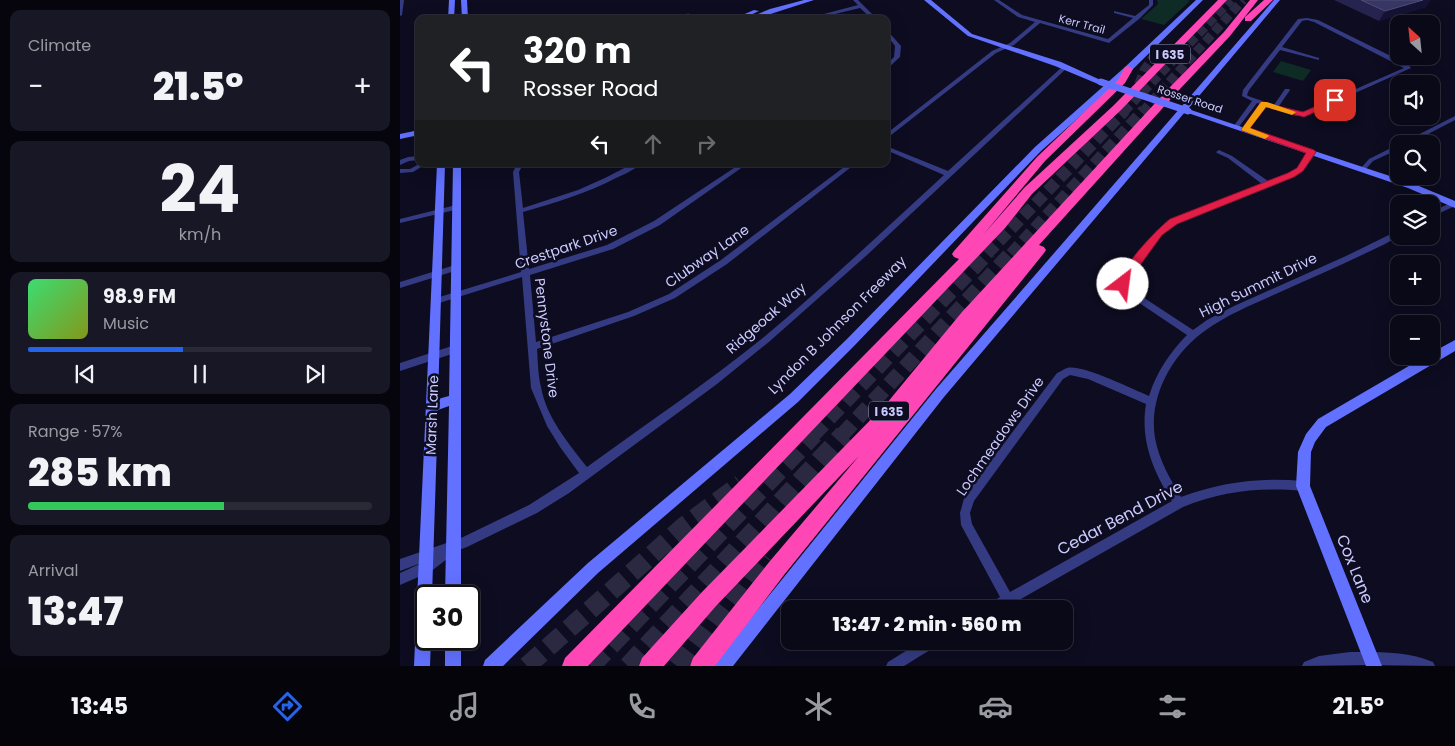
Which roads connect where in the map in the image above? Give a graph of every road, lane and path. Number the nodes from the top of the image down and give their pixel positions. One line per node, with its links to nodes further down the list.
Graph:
1 (452, 0): 19 (main road)
2 (464, 0): 20 (main road)
3 (794, 0): 21 (main road)
4 (812, 0): 22 (main road)
5 (855, 0): 16 (street)
6 (927, 0): 28 (main road, Rosser Road)
7 (996, 0): 26 (street, Kerr Trail)
8 (1151, 0): 25 (street, Kerr Trail)
9 (1200, 0): 34 (main road, Lyndon B Johnson Freeway)
10 (1210, 0): 30 (highway)
11 (1223, 0): 79 (highway, I 635)
12 (1254, 0): 35 (highway, I 635)
13 (1269, 0): 35 (highway)
14 (1277, 0): 109 (main road)
15 (402, 2): 18 (street)
16 (862, 6): 23 (street); 24 (street)
17 (1116, 12): 25 (street)
18 (400, 15)
19 (451, 15)
20 (464, 15)
21 (747, 15)
22 (759, 15)
23 (824, 15)
24 (870, 15)
25 (1137, 18): 26 (street, Kerr Trail)
26 (1038, 22): 28 (street)
27 (890, 34): 32 (street)
28 (1004, 47): 33 (main road, Rosser Road); 45 (street)
29 (1279, 48): 31 (street); 37 (street); 39 (street)
30 (1154, 56)
31 (1317, 58)
32 (890, 64)
33 (1065, 67): 42 (main road, Rosser Road, bridge); 63 (street, Ridgeoak Way)
34 (1128, 69): 79 (highway); 102 (main road, Lyndon B Johnson Freeway)
35 (1175, 88): 70 (highway, I 635)
36 (1287, 90): 39 (street)
37 (1255, 101): 38 (street); 42 (street)
38 (1264, 104): 39 (street); 42 (street)
39 (1276, 107)
40 (1455, 118): 46 (street)
41 (415, 128): 43 (main road)
42 (1240, 128): 51 (main road, Rosser Road)
43 (400, 131)
44 (415, 133): 47 (main road)
45 (890, 134)
46 (1420, 135)
47 (400, 136)
48 (890, 150): 63 (street)
49 (1390, 150): 61 (street)
50 (1219, 152): 64 (street)
51 (1311, 152): 61 (main road, Rosser Road); 64 (street)
52 (415, 158): 53 (street)
53 (400, 163)
54 (419, 167): 62 (street)
55 (441, 167): 67 (main road, Marsh Lane)
56 (457, 167): 66 (main road, Marsh Lane)
57 (518, 167): 68 (street, Pennystone Drive)
58 (632, 167): 68 (street)
59 (740, 167): 77 (street, Crestpark Drive)
60 (848, 167): 84 (street, Clubway Lane)
61 (1363, 169): 65 (main road, Rosser Road)
62 (400, 171)
63 (948, 174): 91 (street, Ridgeoak Way)
64 (1268, 185): 82 (street)
65 (1455, 204): 69 (street)
66 (456, 207): 67 (street); 72 (main road, Marsh Lane)
67 (440, 211): 71 (street); 74 (main road, Marsh Lane)
68 (520, 211): 77 (street, Pennystone Drive)
69 (1440, 211)
70 (1060, 214): 107 (highway, I 635); 108 (highway)
71 (400, 221)
72 (456, 236): 74 (main road); 75 (main road, Marsh Lane)
73 (1390, 237): 82 (street, High Summit Drive)
74 (438, 241): 76 (main road, Marsh Lane)
75 (455, 268): 76 (street); 80 (main road, Marsh Lane)
76 (437, 274): 78 (street); 81 (main road, Marsh Lane)
77 (525, 274): 80 (street, Crestpark Drive); 84 (street, Pennystone Drive)
78 (400, 285)
79 (938, 288): 106 (highway, I 635)
80 (455, 295): 81 (street, Crestpark Drive); 85 (main road, Marsh Lane)
81 (436, 301): 86 (main road, Marsh Lane)
82 (1193, 334): 89 (street, High Summit Drive)
83 (1455, 345): 92 (main road, Cox Lane)
84 (532, 347): 91 (street, Pennystone Drive)
85 (455, 349): 86 (street); 88 (main road, Marsh Lane)
86 (434, 357): 87 (street); 90 (main road, Marsh Lane)
87 (400, 367)
88 (454, 399): 90 (main road); 94 (main road, Marsh Lane)
89 (1150, 401): 93 (street, High Summit Drive); 99 (street, Lochmeadows Drive)
90 (432, 407): 95 (main road, Marsh Lane)
91 (586, 474): 94 (street, Ridgeoak Way)
92 (1303, 486): 93 (street, Cedar Bend Drive); 103 (main road, Cox Lane)
93 (1179, 503): 99 (street, Cedar Bend Drive)
94 (453, 547): 95 (street, Ridgeoak Way); 98 (main road, Marsh Lane)
95 (426, 562): 96 (street, Ridgeoak Way); 97 (street, Ridgeoak Way); 104 (main road, Marsh Lane)
96 (400, 565)
97 (400, 579)
98 (453, 585)
99 (1007, 600)
100 (453, 650): 105 (main road)
101 (919, 650): 110 (street)
102 (496, 663)
103 (1373, 663): 111 (street); 112 (street)
104 (422, 666)
105 (453, 666)
106 (573, 666)
107 (650, 666)
108 (701, 666)
109 (722, 666)
110 (892, 666)
111 (1308, 666)
112 (1429, 666)

